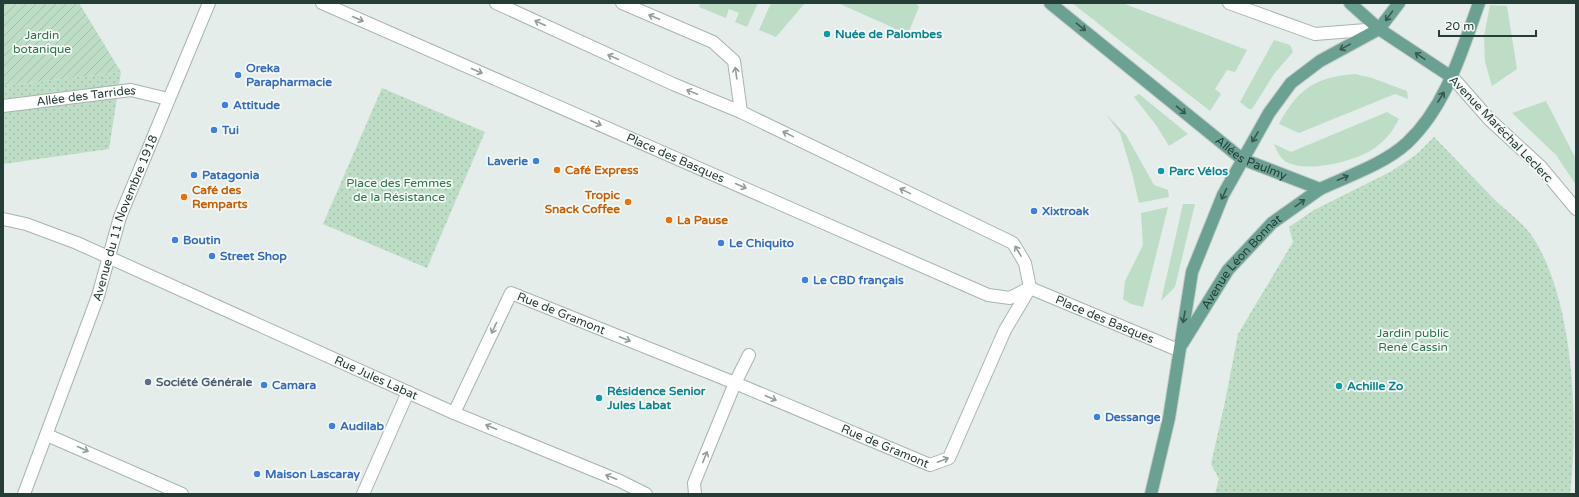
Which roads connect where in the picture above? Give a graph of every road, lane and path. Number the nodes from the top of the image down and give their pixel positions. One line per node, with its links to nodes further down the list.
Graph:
1 (209, 3): 12 (street, Avenue du 11 Novembre 1918)
2 (322, 3): 20 (street, Place des Basques, one-way to 20)
3 (496, 3): 14 (street, one-way to 3)
4 (622, 3): 14 (street, one-way to 4)
5 (1050, 3): 15 (main road, Allées Paulmy, one-way to 15)
6 (1229, 3): 10 (street)
7 (1350, 3): 10 (main road, Avenue Maréchal Leclerc)
8 (1398, 3): 10 (main road, one-way to 10)
9 (1479, 3): 11 (main road)
10 (1380, 29): 11 (main road, Avenue Maréchal Leclerc, one-way to 10); 15 (main road, Avenue Léon Bonnat, one-way to 15)
11 (1453, 78): 16 (main road, one-way to 11); 17 (street, Avenue Maréchal Leclerc)
12 (168, 99): 13 (street, Allée des Tarrides); 19 (street, Avenue du 11 Novembre 1918)
13 (3, 106)
14 (741, 112): 20 (street, one-way to 14)
15 (1242, 159): 16 (main road, Allées Paulmy); 21 (main road, Avenue Léon Bonnat, one-way to 21)
16 (1320, 188): 21 (main road, Avenue Léon Bonnat, one-way to 16)
17 (1576, 209)
18 (3, 219): 19 (street, Rue Jules Labat)
19 (108, 257): 24 (street, Rue Jules Labat); 26 (street, Avenue du 11 Novembre 1918)
20 (1030, 288): 21 (street, Place des Basques); 23 (street, Rue de Gramont, one-way to 20)
21 (1178, 350): 32 (main road, Avenue Léon Bonnat)
22 (749, 355): 23 (street)
23 (735, 383): 25 (street, Rue de Gramont); 31 (street, one-way to 23)
24 (408, 392): 25 (street, Rue Jules Labat); 29 (street)
25 (454, 413): 30 (street, Rue Jules Labat, one-way to 25)
26 (47, 435): 27 (street, Avenue du 11 Novembre 1918); 28 (street, one-way to 28)
27 (24, 494)
28 (182, 494)
29 (364, 494)
30 (646, 494)
31 (695, 494)
32 (1151, 494)

